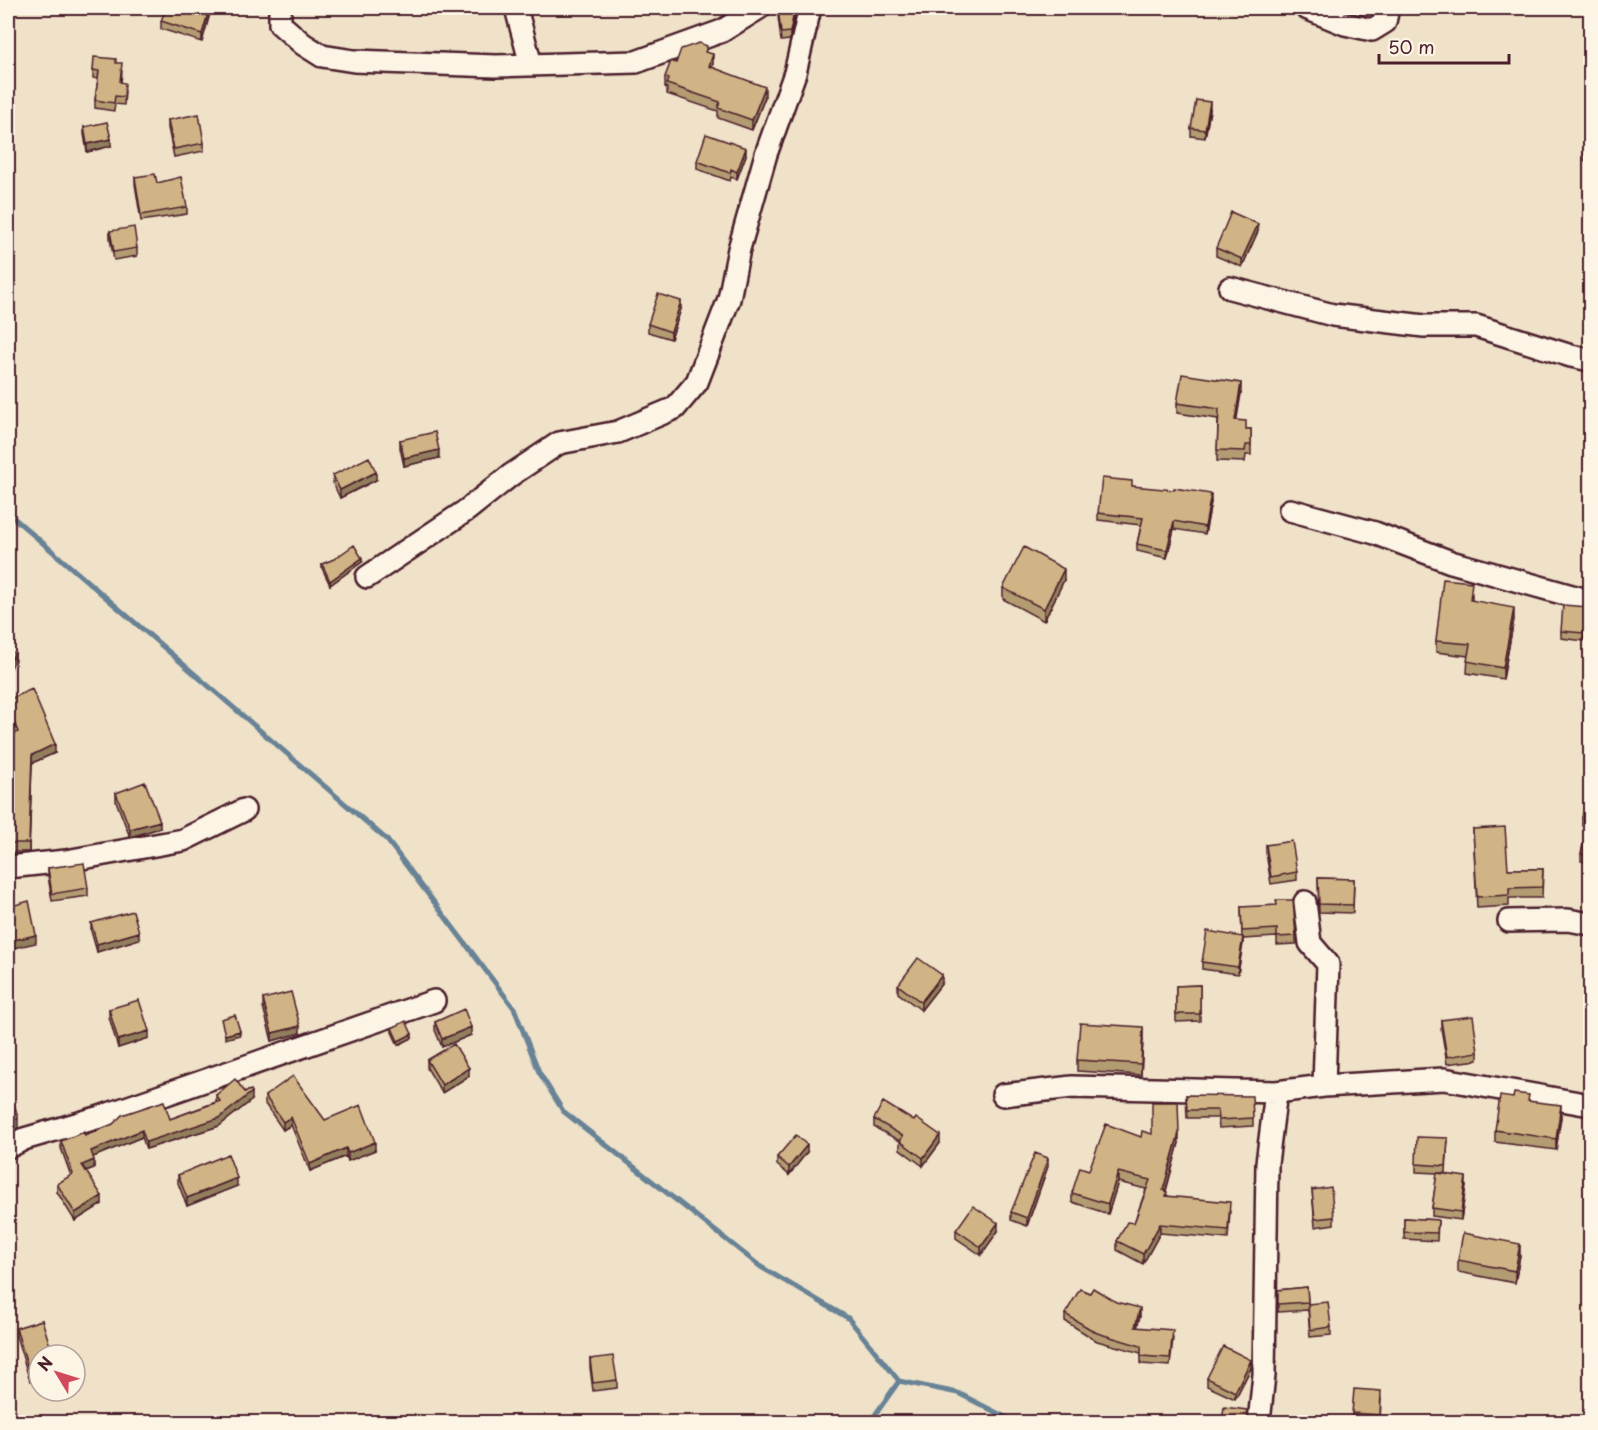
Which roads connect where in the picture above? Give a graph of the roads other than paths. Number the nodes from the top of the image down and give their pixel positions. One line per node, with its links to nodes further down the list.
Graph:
1 (280, 8): 7 (street)
2 (516, 8): 7 (street)
3 (759, 8): 7 (street)
4 (810, 8): 11 (street)
5 (1306, 8): 6 (street)
6 (1388, 8)
7 (531, 65)
8 (1230, 288): 9 (street)
9 (1590, 360)
10 (1290, 510): 12 (street)
11 (367, 577)
12 (1590, 601)
13 (244, 810): 14 (street)
14 (8, 867)
15 (1305, 902): 19 (street)
16 (1509, 921): 17 (street)
17 (1590, 924)
18 (434, 1001): 23 (street)
19 (1324, 1086): 20 (street); 22 (street)
20 (1276, 1092): 21 (street); 24 (street)
21 (1003, 1095)
22 (1590, 1102)
23 (8, 1147)
24 (1259, 1422)

